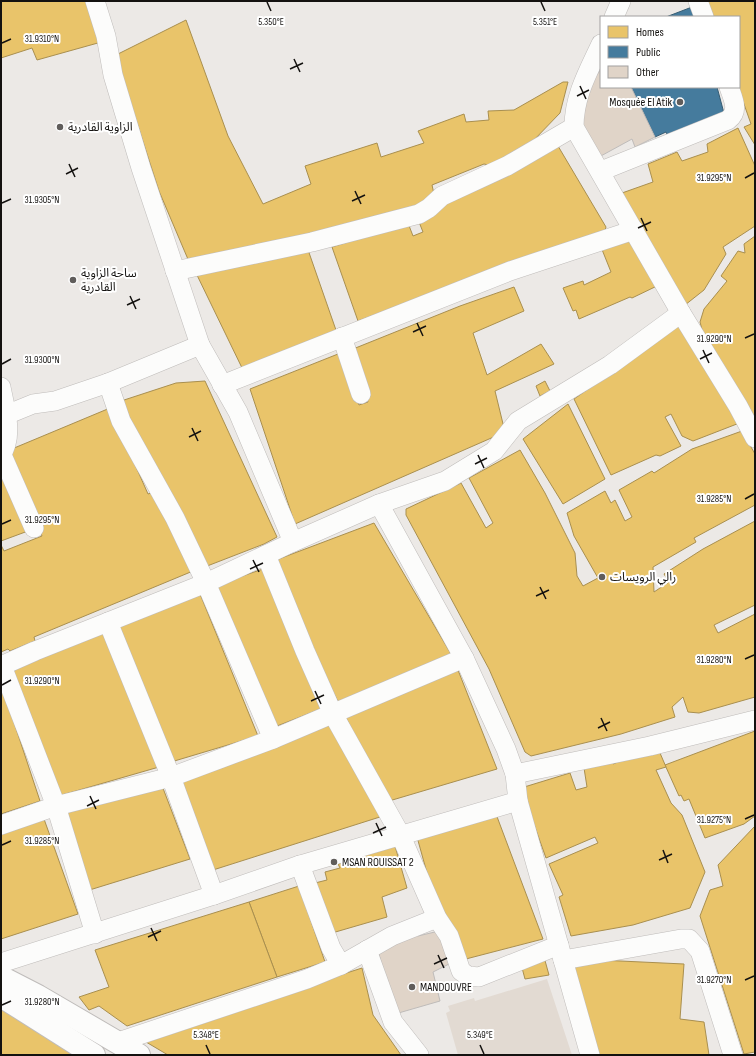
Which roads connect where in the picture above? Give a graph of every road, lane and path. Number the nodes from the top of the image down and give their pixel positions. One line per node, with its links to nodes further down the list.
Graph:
1 (95, 1): 11 (street)
2 (621, 1): 4 (street)
3 (698, 1): 5 (street)
4 (614, 16)
5 (704, 16)
6 (600, 46): 8 (street)
7 (729, 88): 9 (street)
8 (574, 127): 9 (street); 11 (street)
9 (601, 171): 10 (street)
10 (634, 230): 12 (street); 13 (street)
11 (175, 270): 14 (street)
12 (681, 313): 20 (street); 22 (street)
13 (342, 337): 16 (street); 18 (street)
14 (200, 345): 15 (street); 16 (street)
15 (108, 383): 19 (street); 26 (street)
16 (222, 385): 24 (street)
17 (1, 387): 19 (street)
18 (361, 394)
19 (6, 415): 21 (street)
20 (755, 438)
21 (2, 455): 23 (street)
22 (379, 504): 24 (street); 28 (street)
23 (34, 528)
24 (293, 542): 25 (street)
25 (266, 555): 26 (street); 30 (street)
26 (206, 583): 27 (street); 32 (street)
27 (108, 622): 29 (street); 34 (street)
28 (464, 658): 30 (street); 33 (street)
29 (1, 666): 36 (street)
30 (334, 714): 32 (street); 38 (street)
31 (755, 720): 33 (street)
32 (273, 739): 34 (street)
33 (515, 774): 35 (street)
34 (170, 777): 36 (street); 40 (street)
35 (518, 801): 38 (street); 44 (street)
36 (56, 806): 37 (street); 42 (street)
37 (1, 825)
38 (400, 834): 39 (street); 41 (street)
39 (300, 865): 40 (street); 46 (street)
40 (214, 895): 42 (street)
41 (437, 918): 43 (street); 44 (street)
42 (95, 934): 45 (street)
43 (367, 950): 46 (street); 52 (street)
44 (561, 953): 53 (street); 54 (street)
45 (1, 963)
46 (341, 965): 49 (street)
47 (1, 977): 49 (main road)
48 (1, 996): 50 (main road)
49 (118, 1042): 51 (main road)
50 (94, 1055)
51 (139, 1055)
52 (419, 1055)
53 (590, 1055)
54 (733, 1055)

